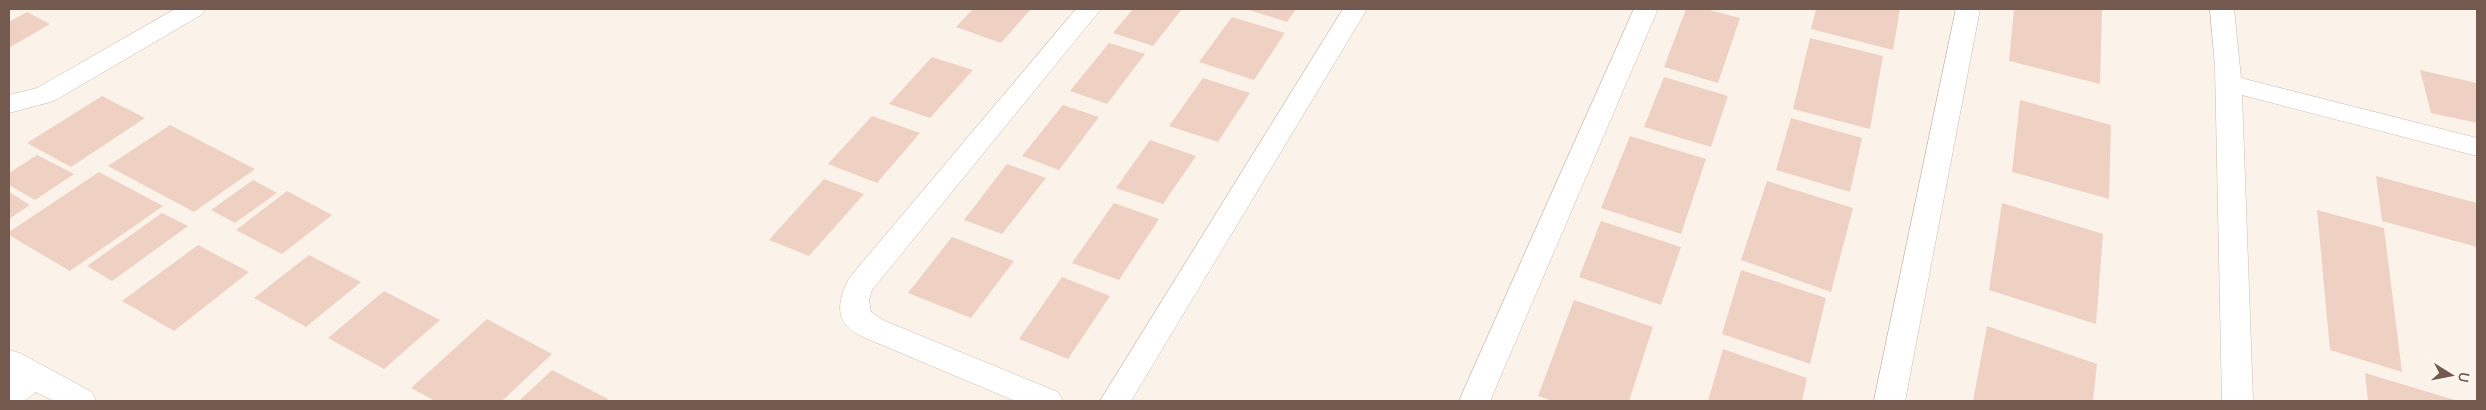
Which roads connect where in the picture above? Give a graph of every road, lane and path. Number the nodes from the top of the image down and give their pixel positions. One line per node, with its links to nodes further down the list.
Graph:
1 (193, 9): 8 (street)
2 (1089, 9): 13 (street)
3 (1355, 9): 14 (street)
4 (1646, 9): 15 (street)
5 (1968, 9): 16 (street)
6 (2222, 9): 7 (street)
7 (2228, 83): 9 (street); 17 (street)
8 (9, 104)
9 (2477, 147)
10 (22, 369): 11 (street); 12 (street)
11 (9, 395)
12 (81, 401)
13 (1047, 401)
14 (1115, 401)
15 (1474, 401)
16 (1889, 401)
17 (2238, 401)

